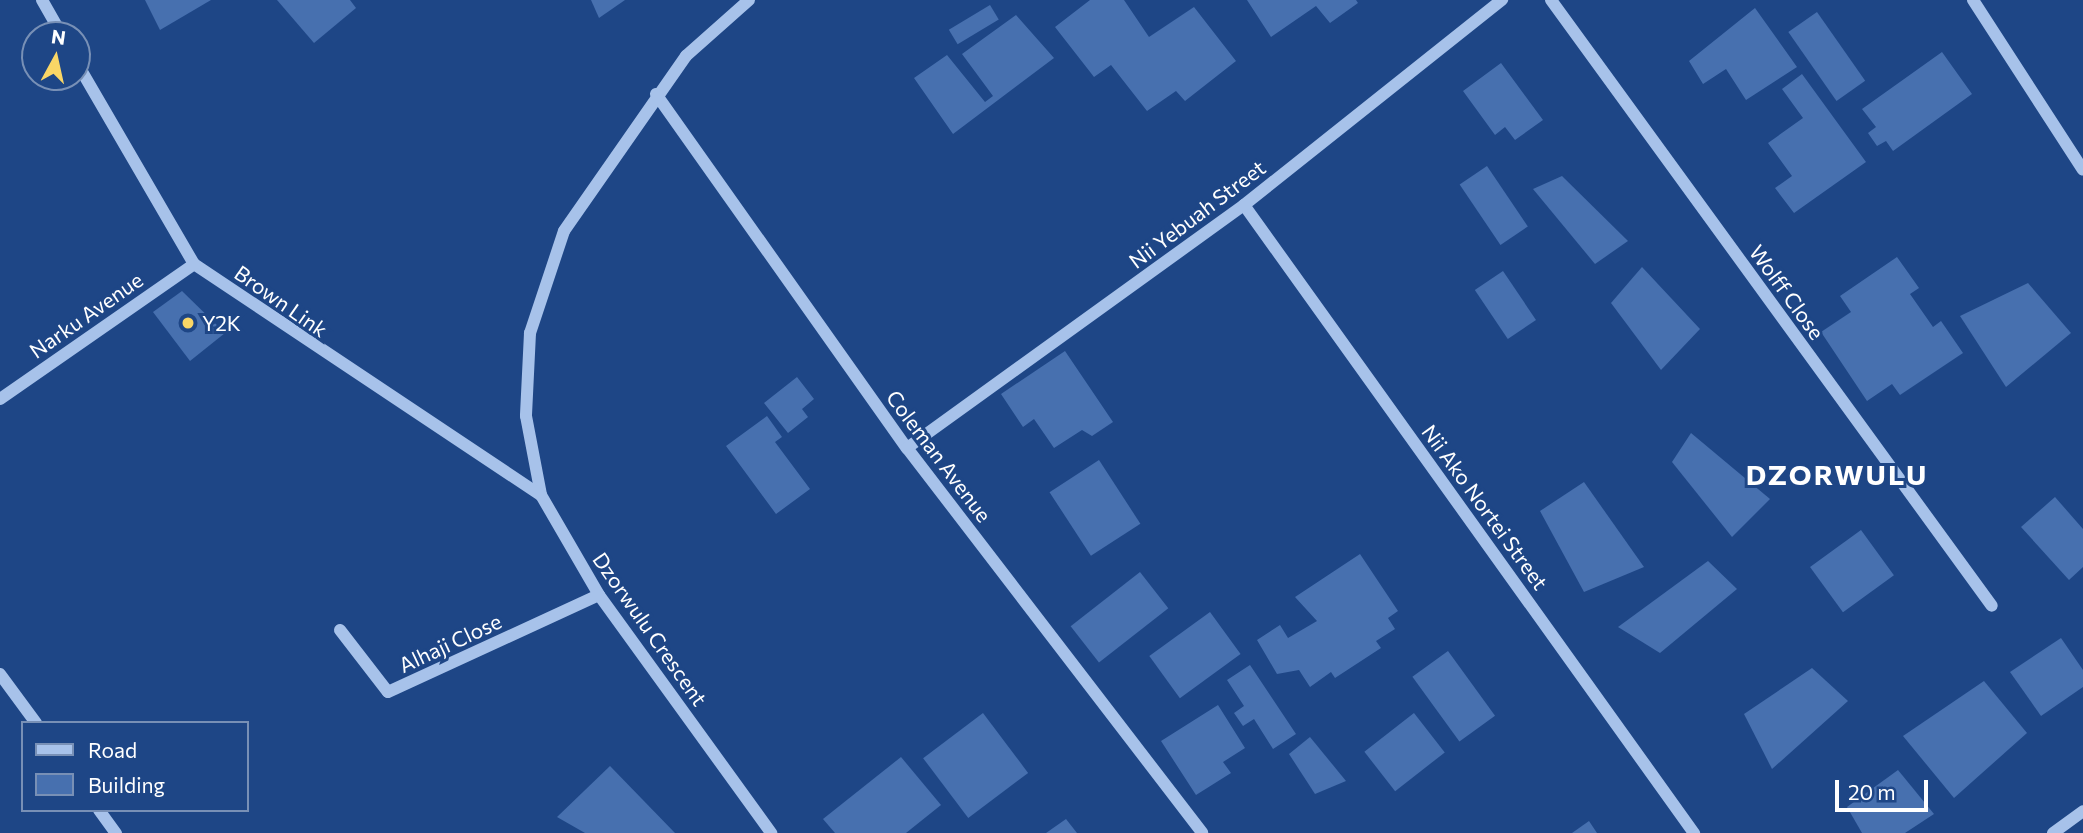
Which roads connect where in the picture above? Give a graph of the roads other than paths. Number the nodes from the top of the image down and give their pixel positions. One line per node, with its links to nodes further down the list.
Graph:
1 (42, 0): 6 (street)
2 (749, 0): 8 (street, Dzorwulu Crescent)
3 (1502, 0): 10 (street, Nii Yebuah Street)
4 (1551, 0): 16 (street, Wolff Close)
5 (1973, 0): 9 (street)
6 (54, 21)
7 (91, 87): 11 (street, Brown Link)
8 (656, 94): 13 (street, Coleman Avenue); 14 (street, Dzorwulu Crescent)
9 (2083, 170)
10 (1244, 205): 13 (street, Nii Yebuah Street); 25 (street, Nii Ako Nortei Street)
11 (194, 264): 12 (street, Narku Avenue); 14 (street, Brown Link)
12 (0, 399)
13 (907, 448): 24 (street, Coleman Avenue)
14 (541, 495): 15 (street, Dzorwulu Crescent)
15 (599, 596): 17 (street, Alhaji Close); 23 (street, Dzorwulu Crescent)
16 (1992, 606)
17 (340, 630)
18 (0, 674): 19 (street)
19 (35, 721)
20 (2083, 811): 26 (street)
21 (100, 812): 22 (street)
22 (116, 833)
23 (771, 833)
24 (1202, 833)
25 (1694, 833)
26 (2053, 833)

